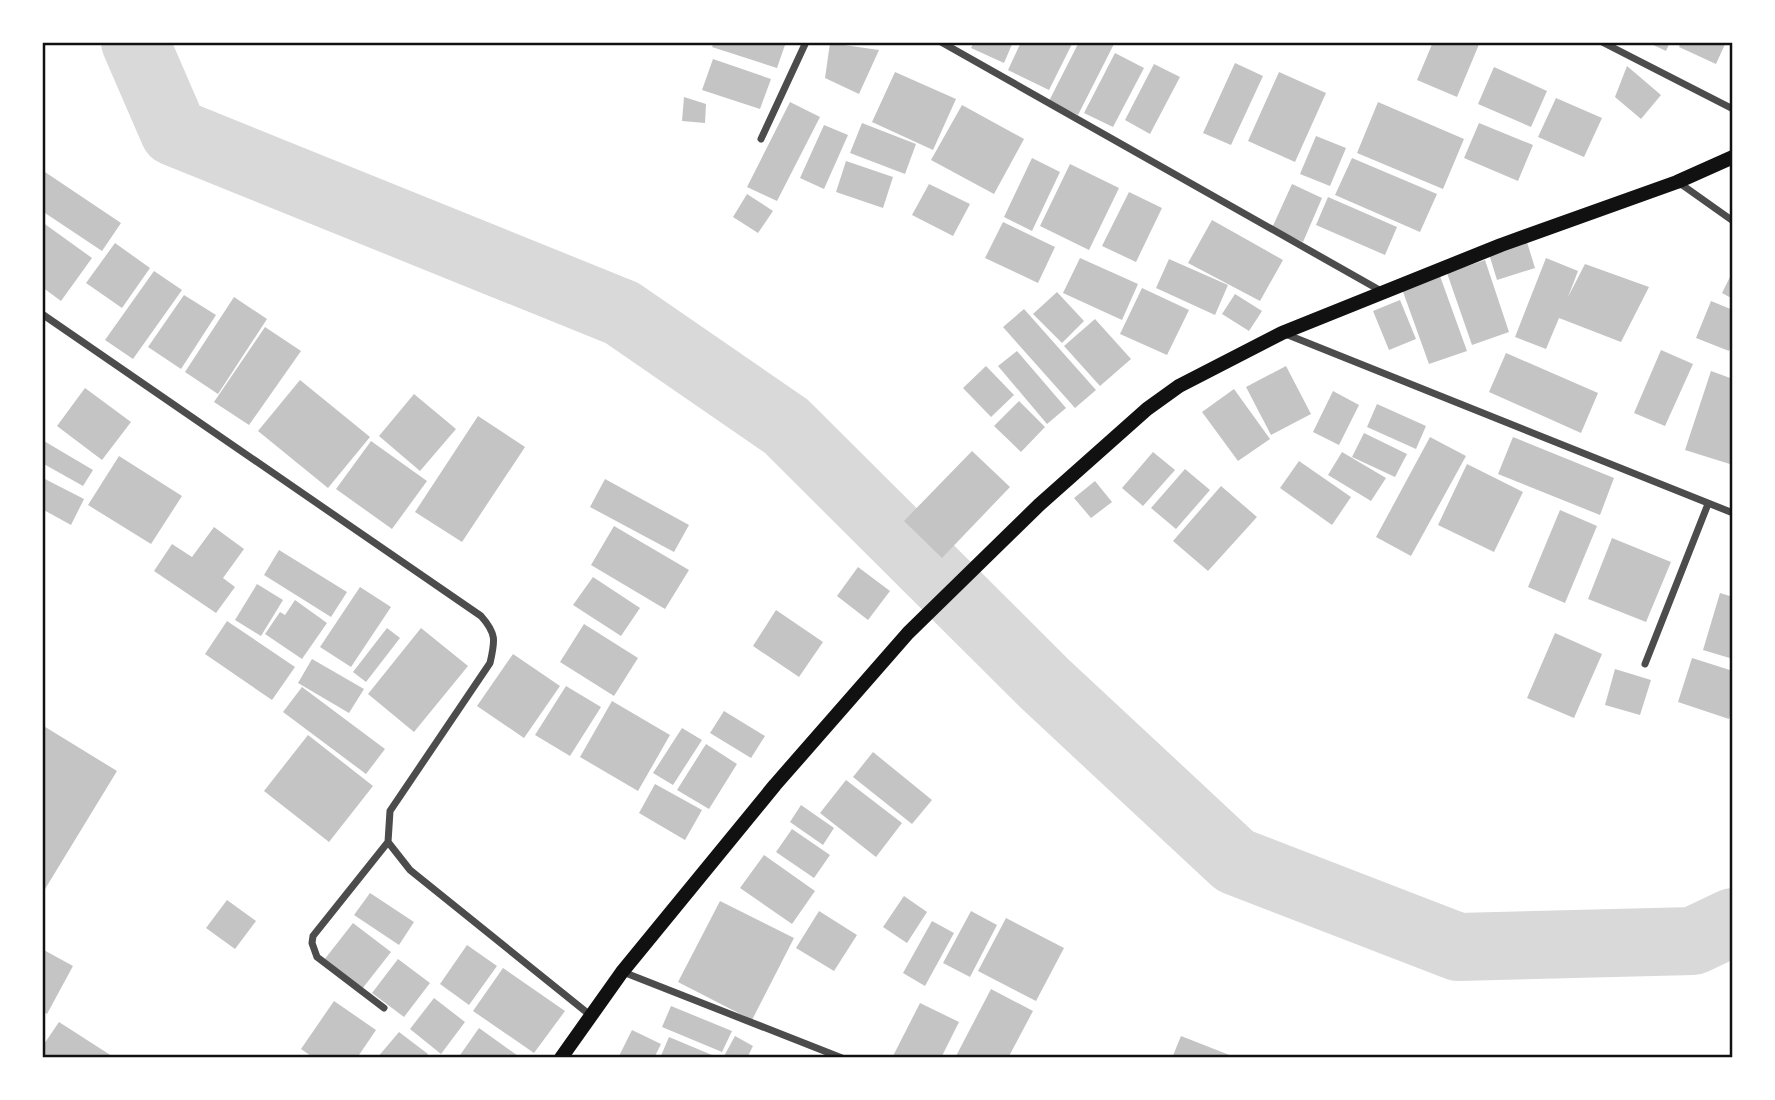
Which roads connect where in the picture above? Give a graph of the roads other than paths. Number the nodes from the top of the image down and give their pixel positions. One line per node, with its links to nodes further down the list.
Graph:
1 (806, 42): 5 (street)
2 (941, 42): 9 (street)
3 (1602, 42): 4 (street)
4 (1733, 109)
5 (761, 138)
6 (1733, 157): 7 (main road)
7 (1677, 182): 8 (street); 9 (main road)
8 (1733, 221)
9 (1384, 292): 11 (main road)
10 (42, 314): 15 (street)
11 (1282, 333): 12 (street); 16 (main road)
12 (1708, 504): 13 (street); 14 (street)
13 (1733, 513)
14 (1645, 664)
15 (387, 842): 17 (street); 18 (street)
16 (622, 972): 18 (main road); 20 (street)
17 (384, 1008)
18 (590, 1015): 19 (main road)
19 (561, 1058)
20 (842, 1058)

